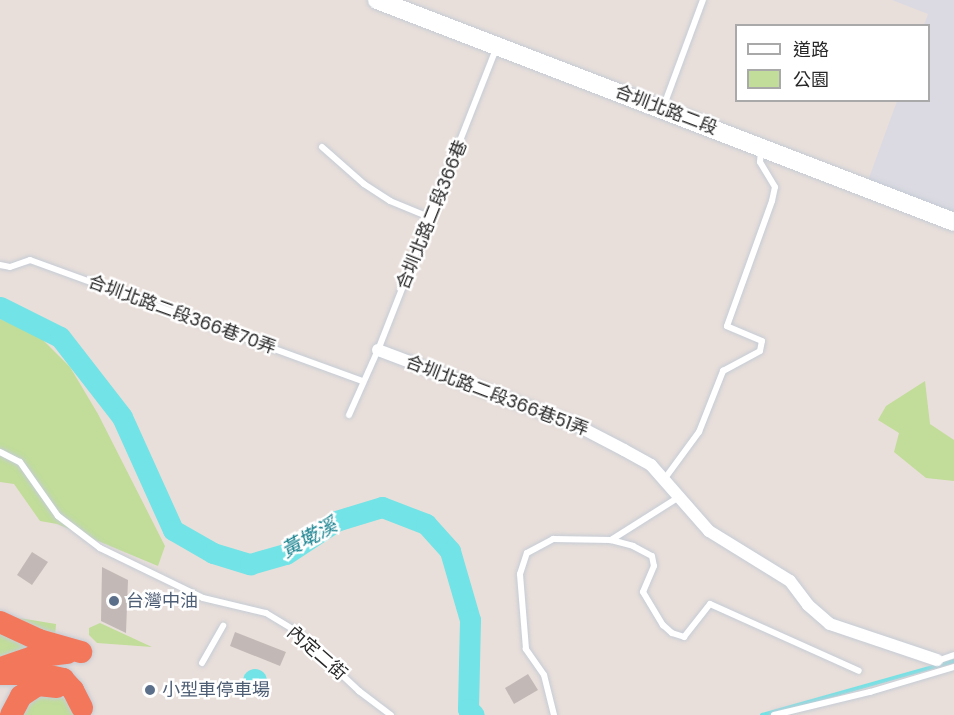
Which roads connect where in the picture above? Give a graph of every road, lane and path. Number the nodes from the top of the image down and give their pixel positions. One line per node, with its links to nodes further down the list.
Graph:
1 (377, 0): 3 (street, 合圳北路二段)
2 (703, 0): 4 (lane)
3 (497, 46): 4 (street, 合圳北路二段); 7 (lane, 合圳北路二段366巷)
4 (663, 108): 6 (street, 合圳北路二段)
5 (322, 147): 7 (lane)
6 (761, 147): 8 (street, 合圳北路二段); 14 (lane)
7 (429, 217): 10 (lane, 合圳北路二段366巷)
8 (954, 222)
9 (0, 265): 11 (lane, 合圳北路二段366巷70弄)
10 (378, 350): 11 (lane, 合圳北路二段366巷); 14 (street, 合圳北路二段366巷51弄)
11 (363, 381): 12 (lane, 合圳北路二段366巷)
12 (348, 415)
13 (0, 452): 26 (lane, 內定二街)
14 (663, 481): 15 (street, 合圳北路二段366巷51弄)
15 (679, 496): 16 (lane); 21 (street, 合圳北路二段366巷51弄)
16 (610, 540): 24 (lane); 27 (lane)
17 (0, 622): 23 (highway)
18 (223, 626): 20 (lane)
19 (954, 655): 21 (lane)
20 (202, 663)
21 (939, 665): 22 (lane); 28 (lane)
22 (954, 667)
23 (0, 671): 25 (highway)
24 (859, 671)
25 (11, 715)
26 (392, 715)
27 (554, 715)
28 (774, 715)

